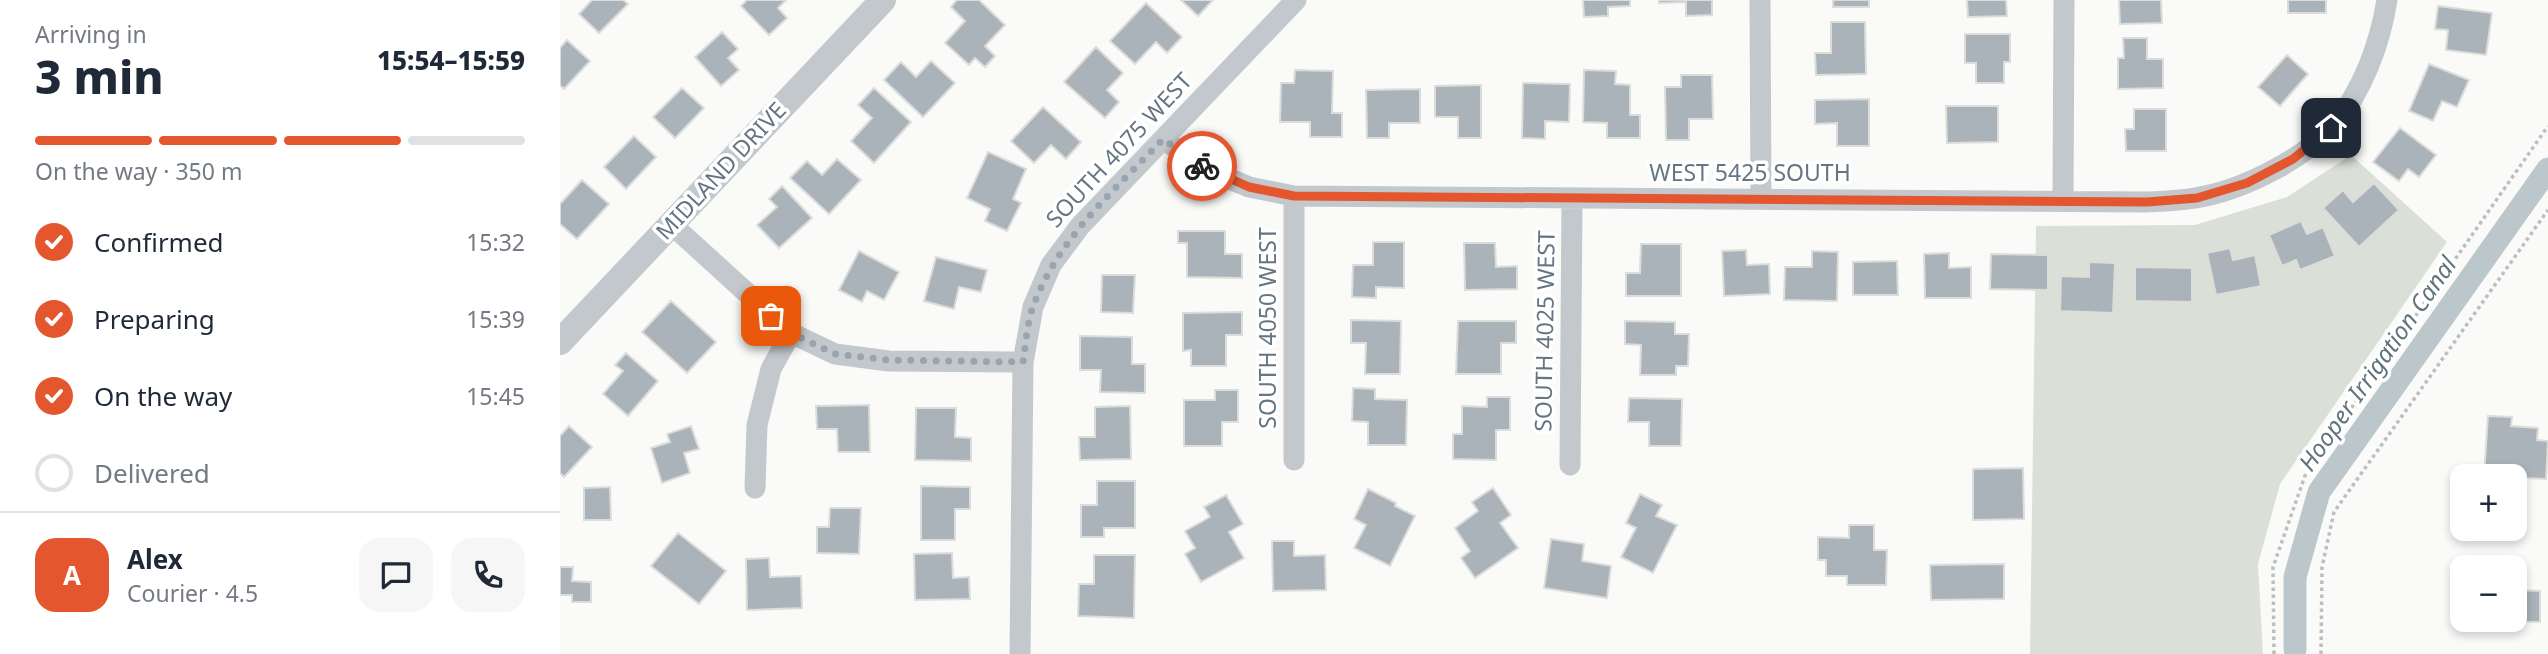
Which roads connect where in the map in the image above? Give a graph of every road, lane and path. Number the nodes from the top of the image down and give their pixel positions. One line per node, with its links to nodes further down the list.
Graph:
1 (883, 0): 13 (street, MIDLAND DRIVE)
2 (1296, 0): 7 (street, SOUTH 4075 WEST)
3 (1760, 0): 10 (street)
4 (2064, 0): 11 (street)
5 (2387, 0): 11 (street, WEST 5425 SOUTH)
6 (2548, 126): 21 (path)
7 (1163, 139): 8 (street, WEST 5425 SOUTH); 16 (street, SOUTH 4075 WEST)
8 (1294, 196): 9 (street, WEST 5425 SOUTH); 17 (street, SOUTH 4050 WEST)
9 (1572, 198): 10 (street, WEST 5425 SOUTH); 18 (street, SOUTH 4025 WEST)
10 (1761, 199): 11 (street, WEST 5425 SOUTH)
11 (2063, 201)
12 (2548, 210): 22 (path)
13 (671, 224): 14 (street); 15 (street, MIDLAND DRIVE)
14 (791, 333): 16 (street); 19 (street)
15 (560, 342)
16 (1023, 362): 20 (street, SOUTH 4075 WEST)
17 (1294, 460)
18 (1570, 466)
19 (755, 488)
20 (1020, 654)
21 (2274, 654)
22 (2321, 654)

